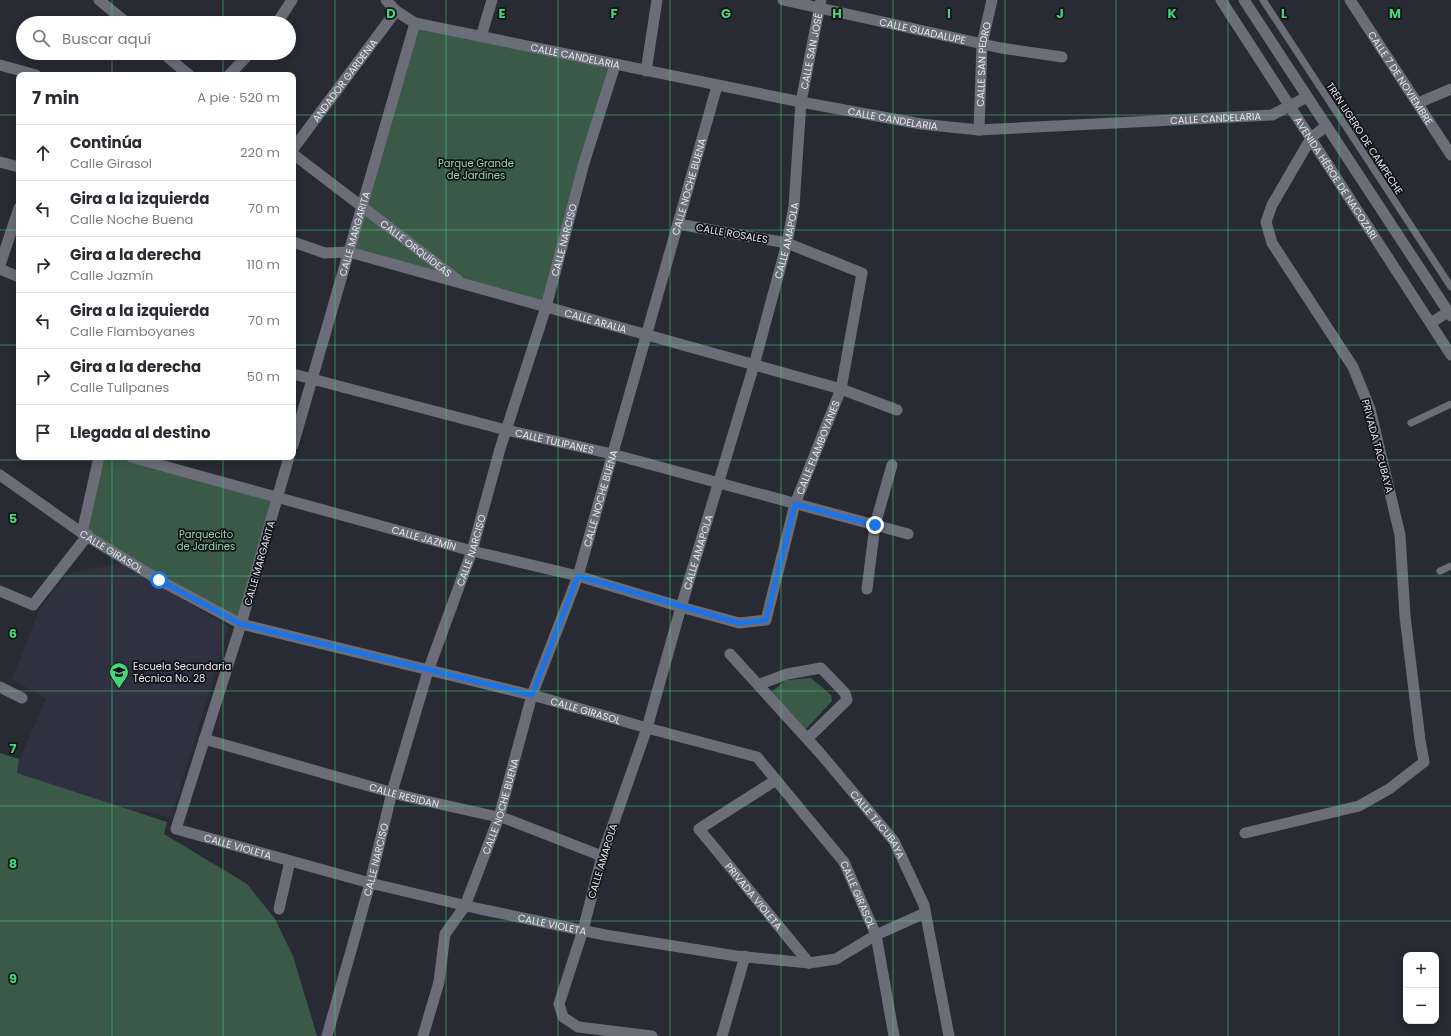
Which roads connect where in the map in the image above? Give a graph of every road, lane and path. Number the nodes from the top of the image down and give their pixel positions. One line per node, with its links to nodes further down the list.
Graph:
1 (99, 0): 14 (street)
2 (292, 0): 15 (street)
3 (386, 0): 13 (street)
4 (492, 0): 17 (street)
5 (657, 0): 24 (street)
6 (784, 0): 12 (street, CALLE GUADALUPE)
7 (992, 0): 18 (street, CALLE SAN PEDRO)
8 (1221, 0): 33 (street, AVENIDA HÉROE DE NACOZARI)
9 (1244, 0): 30 (street, AVENIDA HÉROE DE NACOZARI)
10 (1263, 0): 53 (lane, TREN LIGERO DE CAMPECHE)
11 (1350, 0): 32 (street, CALLE 7 DE NOVIEMBRE)
12 (820, 4): 18 (street, CALLE GUADALUPE); 31 (street, CALLE SAN JOSÉ)
13 (396, 12): 16 (street, CALLE CANDELARIA); 37 (street, ANDADOR GARDENIA)
14 (118, 16)
15 (282, 16)
16 (415, 23): 17 (street, CALLE CANDELARIA); 42 (street, CALLE MARGARITA)
17 (481, 37): 22 (street, CALLE CANDELARIA)
18 (982, 44): 19 (street, CALLE GUADALUPE); 35 (street, CALLE SAN PEDRO)
19 (1062, 57)
20 (171, 60): 26 (street)
21 (243, 60): 27 (street)
22 (616, 64): 24 (street, CALLE CANDELARIA); 54 (street, CALLE NARCISO)
23 (0, 65): 25 (street)
24 (646, 71): 28 (street, CALLE CANDELARIA)
25 (25, 72)
26 (185, 72)
27 (232, 72)
28 (717, 86): 31 (street, CALLE CANDELARIA); 44 (street, CALLE NOCHE BUENA)
29 (1451, 89): 32 (street)
30 (1307, 97): 33 (street, CALLE CANDELARIA); 34 (street, AVENIDA HÉROE DE NACOZARI)
31 (801, 102): 35 (street, CALLE CANDELARIA); 46 (street, CALLE AMAPOLA)
32 (1418, 103): 38 (street, CALLE 7 DE NOVIEMBRE)
33 (1290, 106): 35 (street, CALLE CANDELARIA); 36 (street, AVENIDA HÉROE DE NACOZARI)
34 (1326, 126): 36 (street, PRIVADA TACUBAYA); 55 (street, AVENIDA HÉROE DE NACOZARI)
35 (979, 130)
36 (1311, 138): 56 (street, AVENIDA HÉROE DE NACOZARI); 102 (street, PRIVADA TACUBAYA)
37 (296, 145)
38 (1451, 155)
39 (296, 156): 42 (street, CALLE ORQUÍDEAS)
40 (0, 162): 41 (street)
41 (16, 166)
42 (362, 206): 47 (street, CALLE MARGARITA); 52 (street, CALLE ORQUÍDEAS)
43 (16, 217): 48 (street)
44 (678, 224): 46 (street, CALLE ROSALES); 57 (street, CALLE NOCHE BUENA)
45 (296, 243): 47 (street, CALLE ARALIA)
46 (787, 243): 50 (street, CALLE ROSALES); 59 (street, CALLE AMAPOLA)
47 (349, 252): 52 (street, CALLE ARALIA); 61 (street, CALLE MARGARITA)
48 (0, 265)
49 (0, 269): 51 (street)
50 (862, 273): 62 (street, CALLE FLAMBOYANES)
51 (16, 276)
52 (463, 284): 54 (street, CALLE ARALIA)
53 (1451, 287)
54 (546, 307): 57 (street, CALLE ARALIA); 66 (street, CALLE NARCISO)
55 (1450, 314): 56 (street)
56 (1430, 323): 58 (street, AVENIDA HÉROE DE NACOZARI)
57 (646, 335): 59 (street, CALLE ARALIA); 68 (street, CALLE NOCHE BUENA)
58 (1451, 355)
59 (754, 365): 62 (street, CALLE ARALIA); 74 (street, CALLE AMAPOLA)
60 (296, 375): 61 (street, CALLE TULIPANES)
61 (312, 380): 66 (street, CALLE TULIPANES); 67 (street, CALLE MARGARITA)
62 (841, 389): 64 (street, CALLE ARALIA); 76 (street, CALLE FLAMBOYANES)
63 (1451, 404): 65 (lane)
64 (897, 410)
65 (1411, 423)
66 (506, 430): 68 (street, CALLE TULIPANES); 80 (street, CALLE NARCISO)
67 (296, 435)
68 (612, 454): 74 (street, CALLE TULIPANES); 83 (street, CALLE NOCHE BUENA)
69 (98, 460): 78 (street)
70 (141, 460): 75 (street, CALLE JAZMÍN)
71 (288, 460): 75 (street, CALLE MARGARITA)
72 (892, 466): 77 (street)
73 (0, 475): 78 (street, CALLE GIRASOL)
74 (718, 483): 76 (street, CALLE TULIPANES); 86 (street, CALLE AMAPOLA)
75 (277, 499): 80 (street, CALLE JAZMÍN); 88 (street, CALLE MARGARITA)
76 (795, 504): 77 (street, CALLE TULIPANES); 87 (street, CALLE FLAMBOYANES)
77 (875, 525): 79 (street, CALLE TULIPANES); 84 (street)
78 (85, 534): 85 (street); 88 (street, CALLE GIRASOL)
79 (908, 534)
80 (472, 551): 83 (street, CALLE JAZMÍN); 90 (street, CALLE NARCISO)
81 (1451, 566): 82 (lane)
82 (1440, 571)
83 (578, 576): 86 (street, CALLE JAZMÍN); 93 (street, CALLE NOCHE BUENA)
84 (867, 589)
85 (0, 591)
86 (681, 607): 87 (street, CALLE JAZMÍN); 95 (street, CALLE AMAPOLA)
87 (766, 620)
88 (241, 624): 90 (street, CALLE GIRASOL); 97 (street, CALLE MARGARITA)
89 (730, 654): 91 (street, CALLE TACUBAYA)
90 (428, 671): 93 (street, CALLE GIRASOL); 99 (street, CALLE NARCISO)
91 (758, 685): 96 (street, CALLE TACUBAYA); 96 (street)
92 (0, 687): 94 (street)
93 (532, 695): 95 (street, CALLE GIRASOL); 100 (street, CALLE NOCHE BUENA)
94 (22, 698)
95 (647, 728): 98 (street, CALLE GIRASOL); 103 (street, CALLE AMAPOLA)
96 (808, 738): 108 (street, CALLE TACUBAYA)
97 (204, 739): 99 (street, CALLE RESIDAN); 101 (street, CALLE MARGARITA)
98 (776, 780): 110 (street, CALLE GIRASOL); 112 (street, PRIVADA VIOLETA)
99 (392, 792): 100 (street, CALLE RESIDAN); 105 (street, CALLE NARCISO)
100 (498, 817): 103 (street, CALLE RESIDAN); 106 (street, CALLE NOCHE BUENA)
101 (176, 829): 104 (street, CALLE VIOLETA)
102 (1245, 834)
103 (602, 856): 109 (street, CALLE AMAPOLA)
104 (290, 861): 105 (street, CALLE VIOLETA); 107 (street)
105 (370, 883): 106 (street, CALLE VIOLETA); 113 (street, CALLE NARCISO)
106 (465, 906): 109 (street, CALLE VIOLETA); 114 (street, CALLE NOCHE BUENA)
107 (279, 909)
108 (925, 913): 110 (street, CALLE VIOLETA); 118 (street, CALLE TACUBAYA)
109 (583, 930): 111 (street, CALLE VIOLETA); 115 (street, CALLE AMAPOLA)
110 (876, 935): 112 (street, CALLE VIOLETA); 117 (street, CALLE GIRASOL)
111 (744, 956): 112 (street, CALLE VIOLETA); 116 (street)
112 (809, 963)
113 (326, 1036)
114 (424, 1036)
115 (652, 1036)
116 (722, 1036)
117 (894, 1036)
118 (949, 1036)

